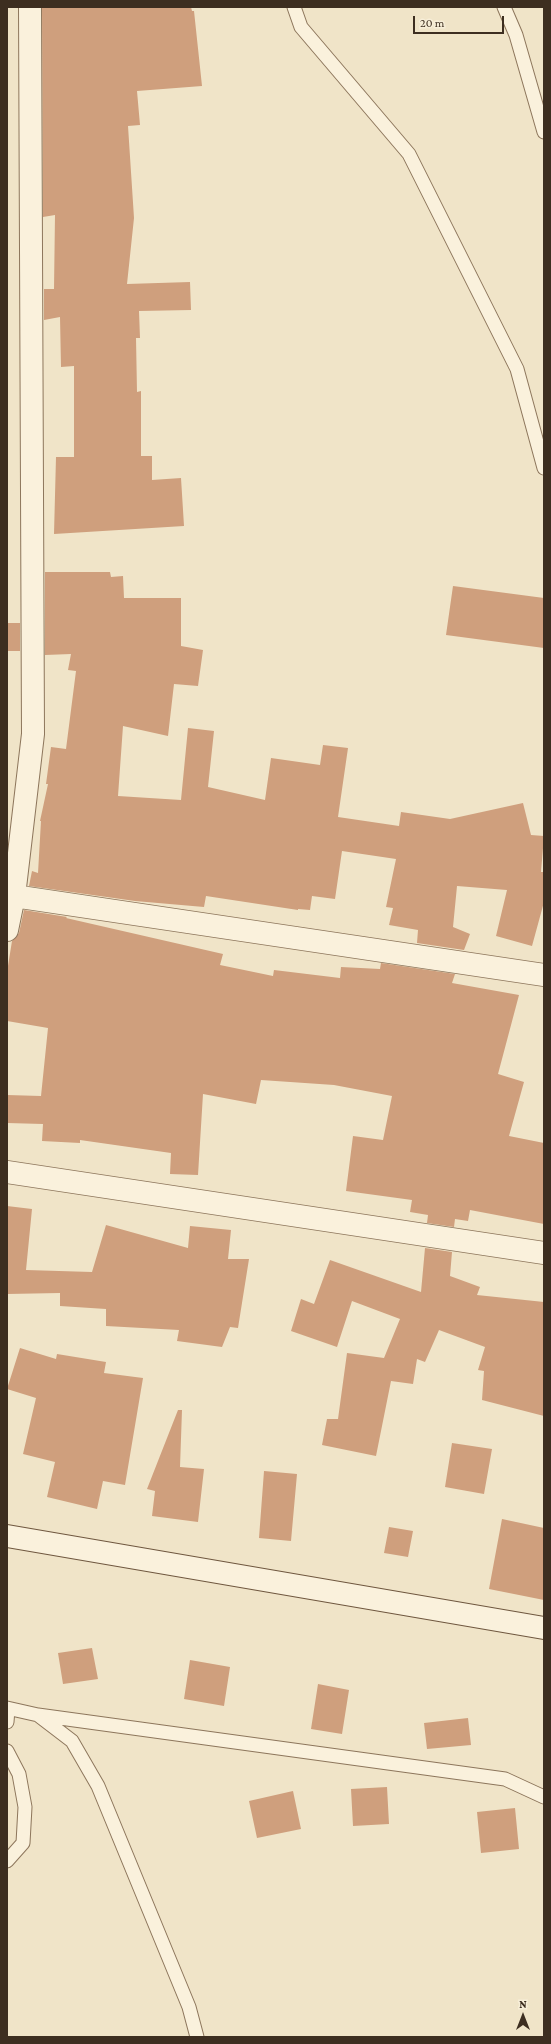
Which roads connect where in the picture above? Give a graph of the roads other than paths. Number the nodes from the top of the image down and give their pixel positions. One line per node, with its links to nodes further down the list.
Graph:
1 (30, 7): 6 (street)
2 (294, 7): 5 (lane)
3 (504, 7): 4 (lane)
4 (544, 132)
5 (544, 468)
6 (11, 896): 7 (street); 8 (street)
7 (7, 930)
8 (544, 975)
9 (7, 1172): 10 (street)
10 (544, 1253)
11 (7, 1536): 12 (street)
12 (544, 1628)
13 (8, 1708): 14 (lane); 15 (lane)
14 (38, 1715): 17 (lane); 19 (lane)
15 (7, 1722)
16 (7, 1751): 18 (lane)
17 (544, 1797)
18 (7, 1861)
19 (197, 2037)

